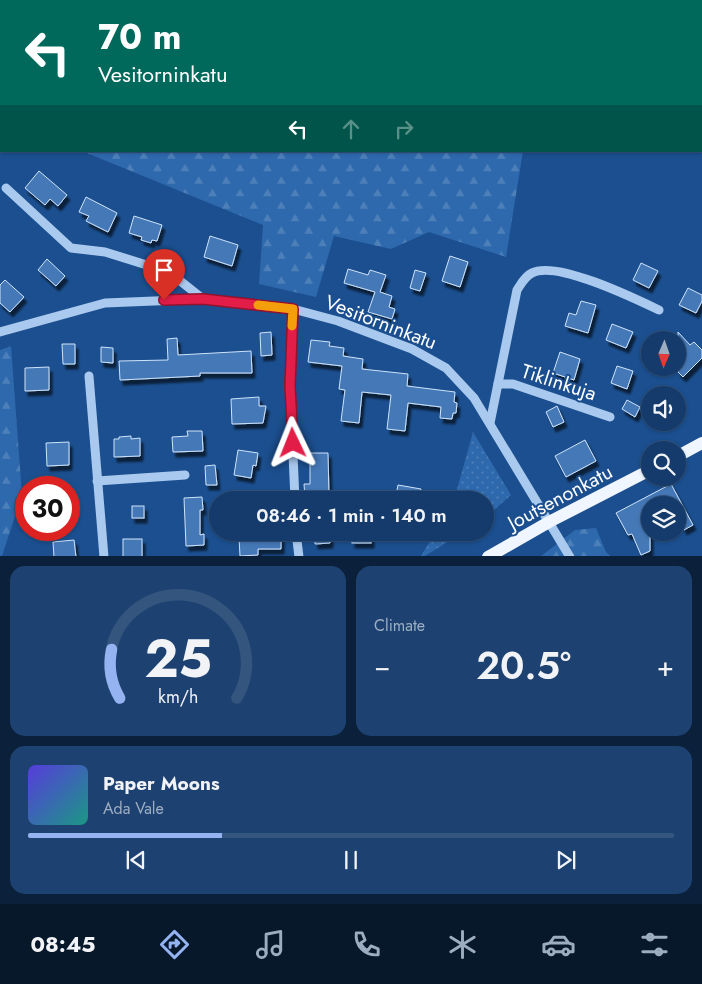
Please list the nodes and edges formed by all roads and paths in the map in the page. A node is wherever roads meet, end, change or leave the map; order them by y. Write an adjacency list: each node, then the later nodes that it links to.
1 (6, 188): 2 (street)
2 (203, 299): 3 (street, Vesitorninkatu); 5 (street, Vesitorninkatu)
3 (293, 309): 9 (street, Vesitorninkatu); 15 (street)
4 (659, 310): 7 (street)
5 (0, 332)
6 (89, 376): 14 (street)
7 (498, 384): 8 (street, Tiklinkuja); 9 (street)
8 (610, 417)
9 (490, 423): 16 (street, Vesitorninkatu)
10 (702, 442): 11 (main road)
11 (686, 451)
12 (185, 475): 14 (street)
13 (641, 475): 16 (main road, Joutsenonkatu)
14 (97, 481): 18 (street)
15 (295, 491)
16 (549, 522): 20 (main road, Joutsenonkatu); 21 (street, Vesitorninkatu)
17 (297, 541): 19 (street)
18 (104, 556)
19 (299, 556)
20 (488, 556)
21 (570, 556)

